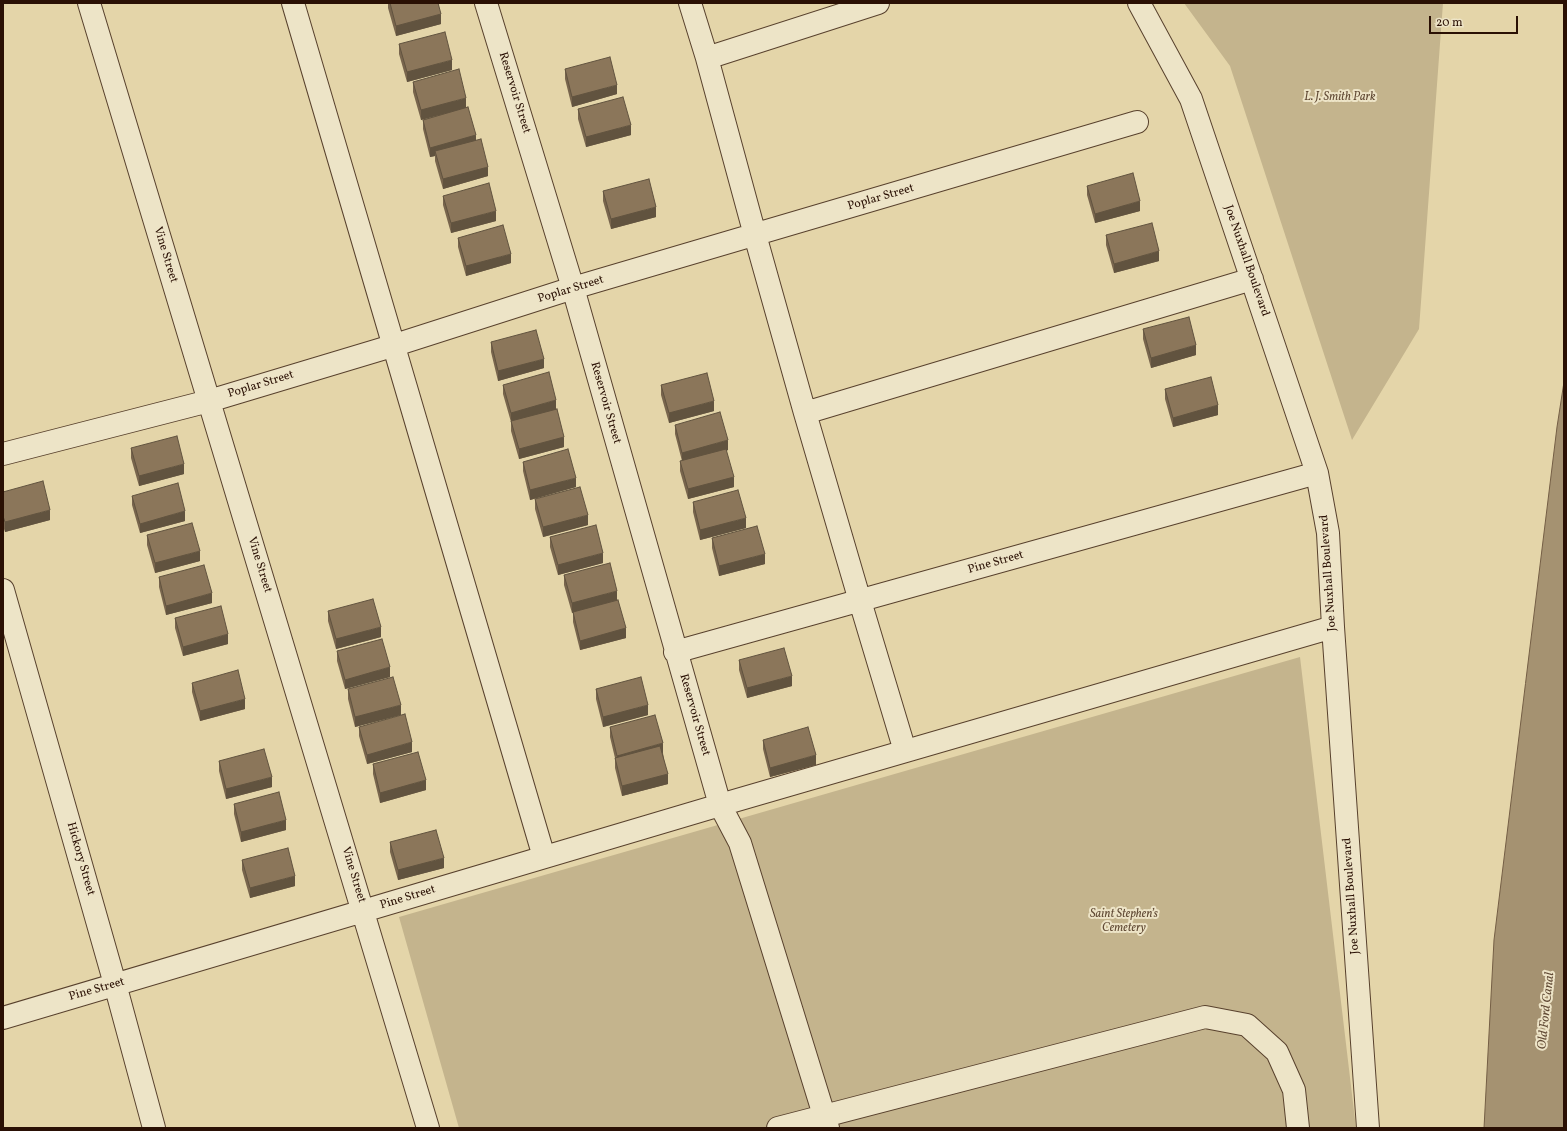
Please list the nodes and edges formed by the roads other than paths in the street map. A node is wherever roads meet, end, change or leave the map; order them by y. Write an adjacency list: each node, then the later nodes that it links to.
1 (89, 3): 13 (street, Vine Street)
2 (293, 3): 12 (street)
3 (486, 3): 11 (street, Reservoir Street)
4 (690, 3): 7 (street)
5 (878, 3): 7 (street)
6 (1139, 3): 10 (street, Joe Nuxhall Boulevard)
7 (707, 58): 9 (street)
8 (1137, 122): 9 (street, Poplar Street)
9 (755, 235): 11 (street, Poplar Street); 14 (street)
10 (1252, 280): 14 (street); 16 (street, Joe Nuxhall Boulevard)
11 (573, 288): 12 (street, Poplar Street); 20 (street, Reservoir Street)
12 (392, 346): 13 (street, Poplar Street); 23 (street)
13 (208, 401): 15 (street, Poplar Street); 24 (street, Vine Street)
14 (806, 413): 18 (street)
15 (3, 454)
16 (1317, 473): 18 (street, Pine Street); 19 (street, Joe Nuxhall Boulevard)
17 (3, 590): 25 (street, Hickory Street)
18 (860, 601): 20 (street, Pine Street); 21 (street)
19 (1333, 627): 21 (street, Pine Street); 32 (street, Joe Nuxhall Boulevard)
20 (676, 652): 22 (street, Reservoir Street)
21 (905, 751): 22 (street, Pine Street)
22 (720, 805): 23 (street, Pine Street); 27 (street, Reservoir Street)
23 (544, 857): 24 (street, Pine Street)
24 (364, 911): 25 (street, Pine Street); 29 (street, Vine Street)
25 (116, 984): 26 (street, Pine Street); 28 (street, Hickory Street)
26 (3, 1018)
27 (826, 1122): 30 (street); 31 (street)
28 (154, 1128)
29 (428, 1128)
30 (778, 1128)
31 (1298, 1128)
32 (1368, 1128)

